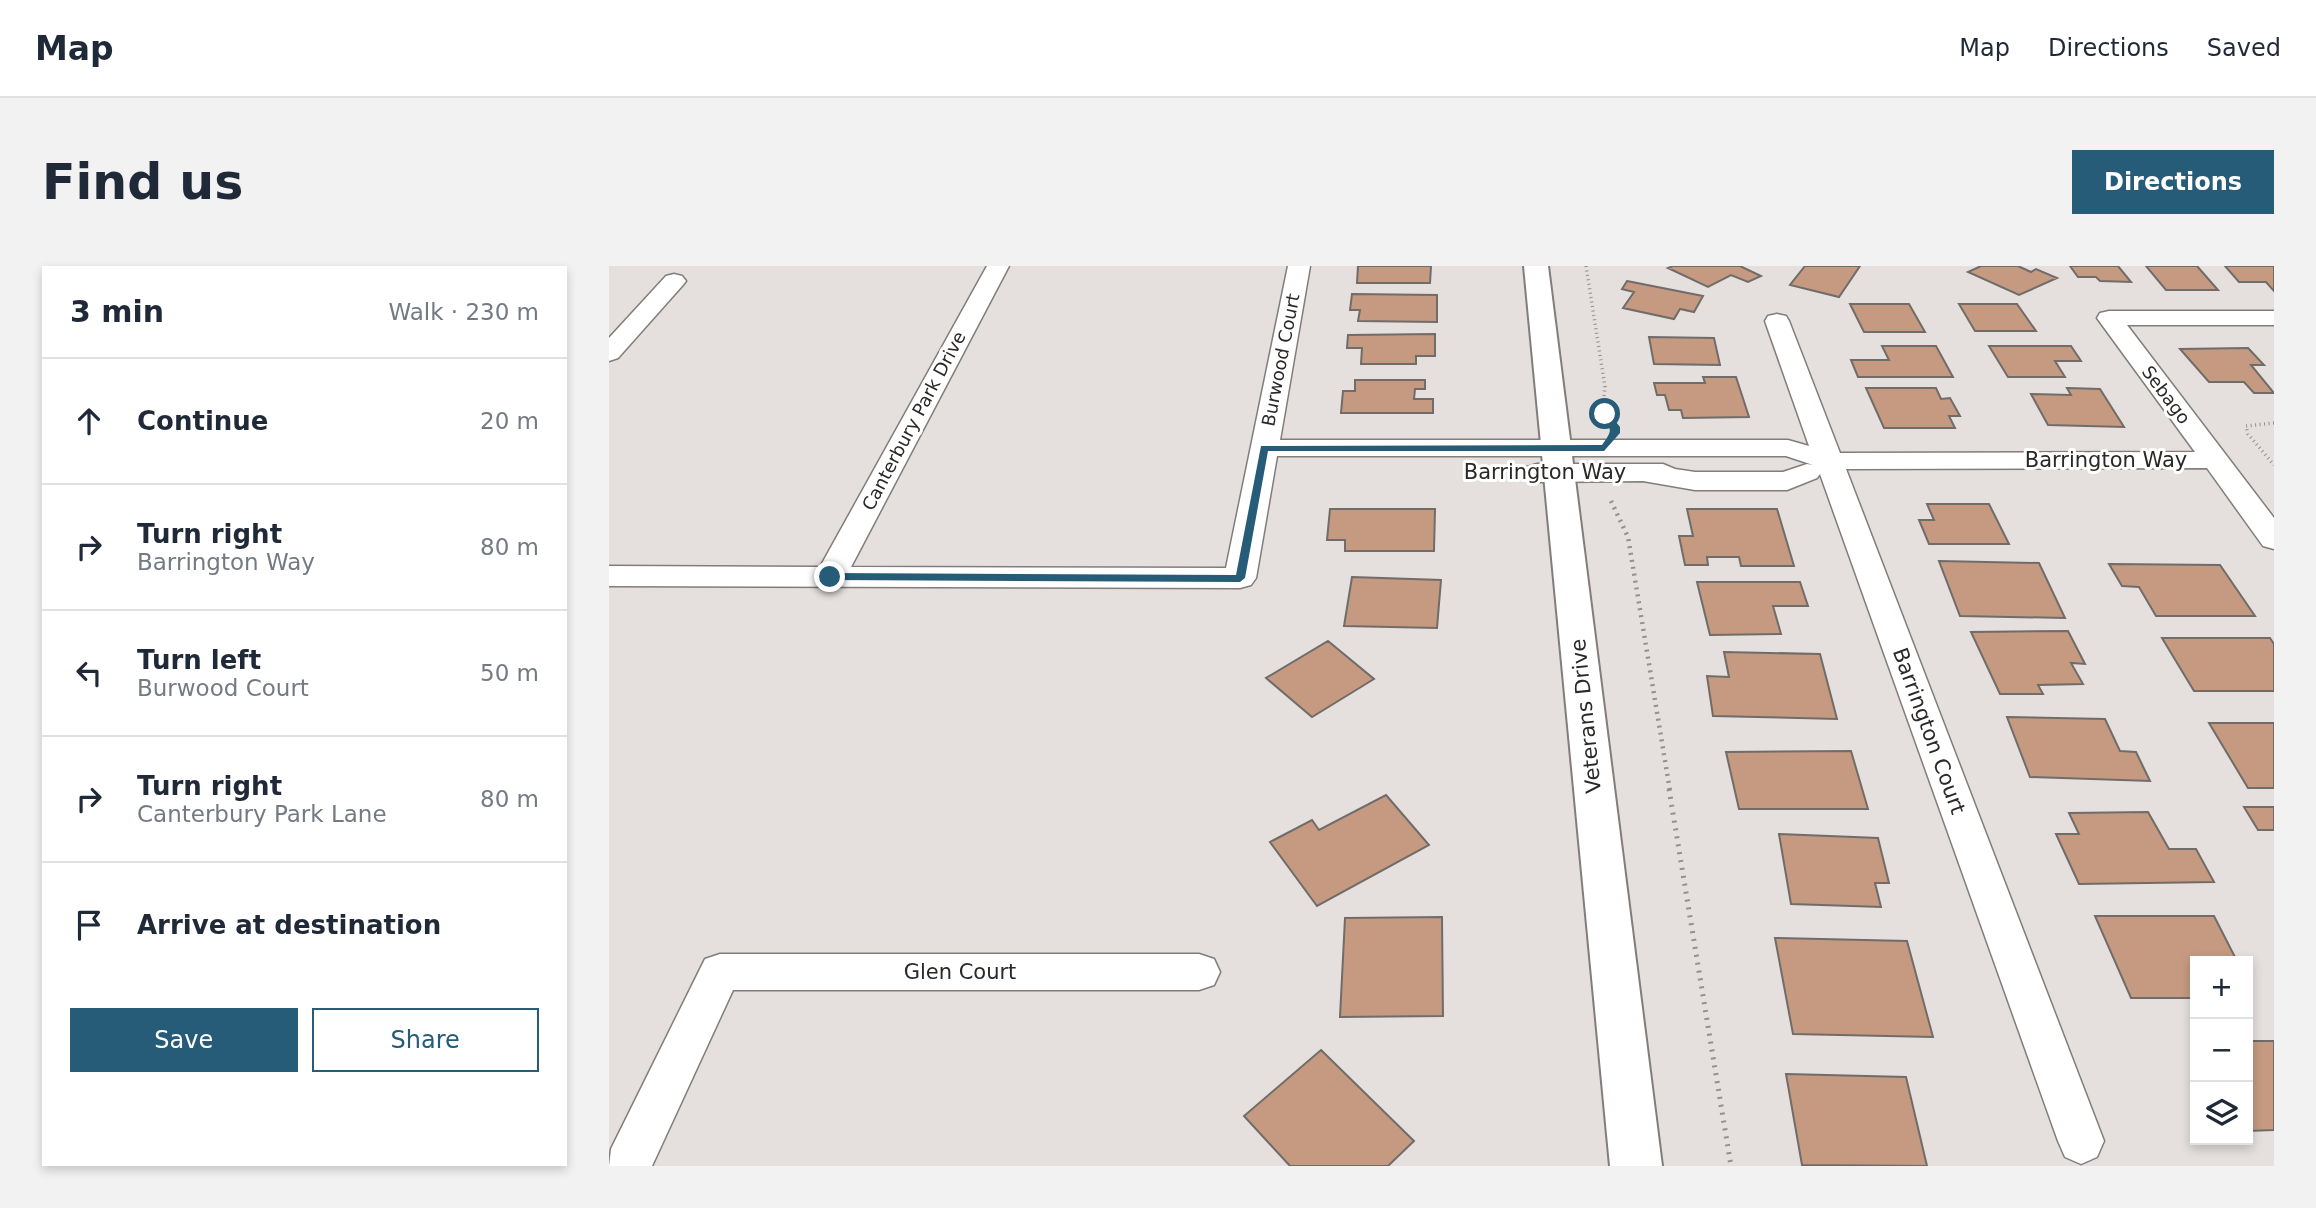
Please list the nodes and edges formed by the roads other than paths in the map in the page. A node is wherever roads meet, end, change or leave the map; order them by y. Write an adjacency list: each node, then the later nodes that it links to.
1 (998, 266): 17 (street, Canterbury Park Drive)
2 (1299, 266): 8 (street, Burwood Court)
3 (1536, 266): 11 (street, Veterans Drive)
4 (674, 281): 7 (street)
5 (2274, 318): 10 (street, Sebago)
6 (1777, 321): 13 (street, Barrington Court)
7 (609, 353)
8 (1262, 460): 11 (street, Barrington Way); 17 (street, Burwood Court)
9 (1724, 460): 12 (street, Barrington Way); 13 (street, Barrington Way); 14 (street, Barrington Way)
10 (2215, 460): 13 (street, Barrington Way); 15 (street, Sebago)
11 (1558, 461): 12 (street, Barrington Way); 21 (street, Veterans Drive)
12 (1605, 461): 14 (street, Barrington Way)
13 (1818, 466): 14 (street); 19 (street, Barrington Court)
14 (1642, 472)
15 (2274, 539)
16 (609, 576): 17 (street)
17 (830, 577)
18 (1199, 972): 20 (street, Glen Court)
19 (2081, 1140)
20 (628, 1166)
21 (1636, 1166)

